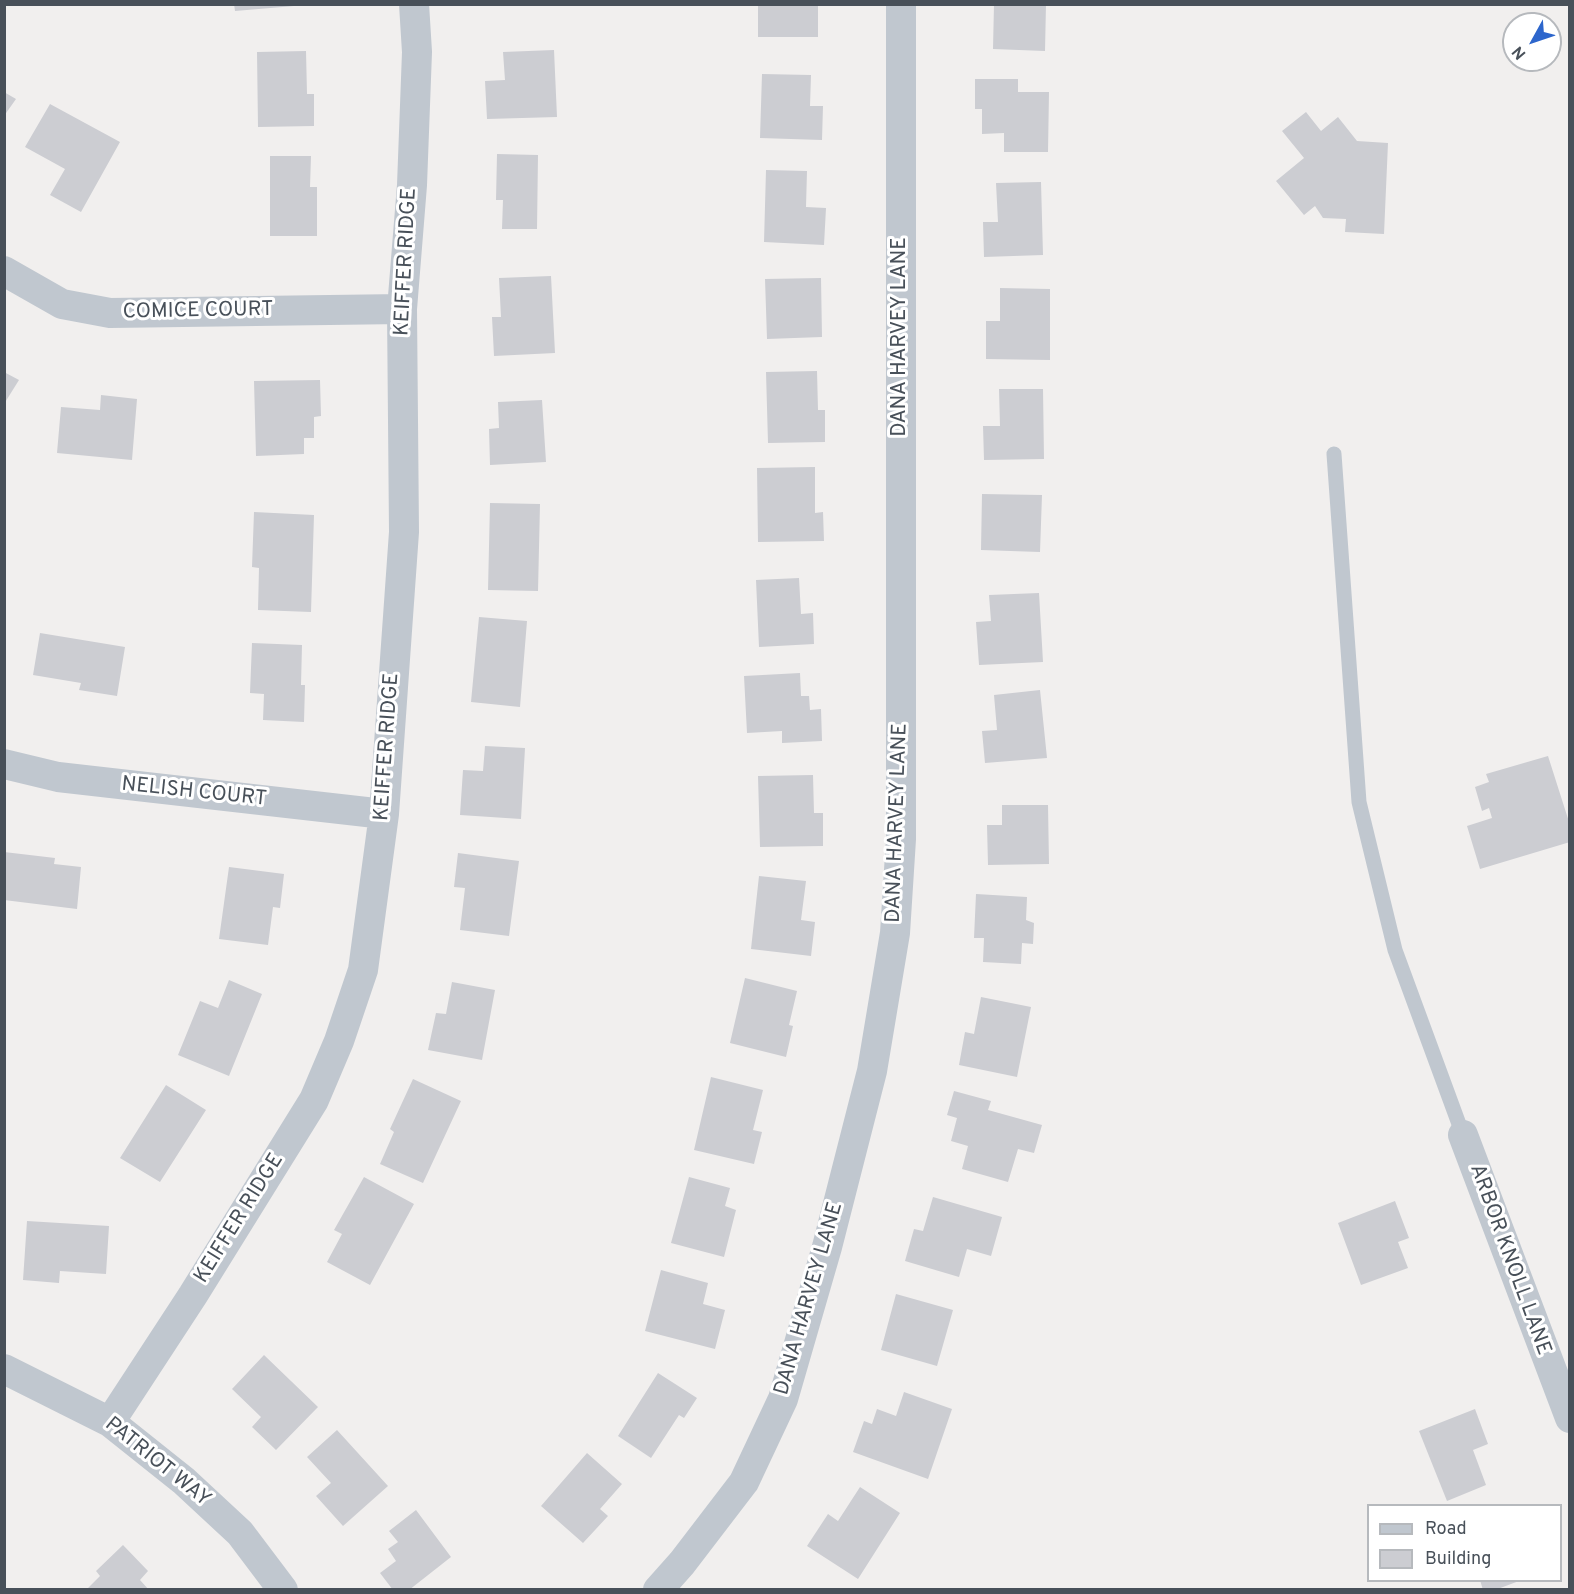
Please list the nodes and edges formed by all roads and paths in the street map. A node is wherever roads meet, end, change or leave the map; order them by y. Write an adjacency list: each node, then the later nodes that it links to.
1 (414, 4): 4 (street, KEIFFER RIDGE)
2 (901, 4): 13 (street, DANA HARVEY LANE)
3 (4, 271): 4 (street, COMICE COURT)
4 (402, 309): 7 (street, KEIFFER RIDGE)
5 (1334, 454): 8 (lane)
6 (4, 764): 7 (street, NELISH COURT)
7 (384, 814): 11 (street, KEIFFER RIDGE)
8 (1463, 1135): 10 (street, ARBOR KNOLL LANE)
9 (4, 1369): 11 (street, PATRIOT WAY)
10 (1569, 1418)
11 (110, 1422): 12 (street, PATRIOT WAY)
12 (283, 1590)
13 (658, 1590)

